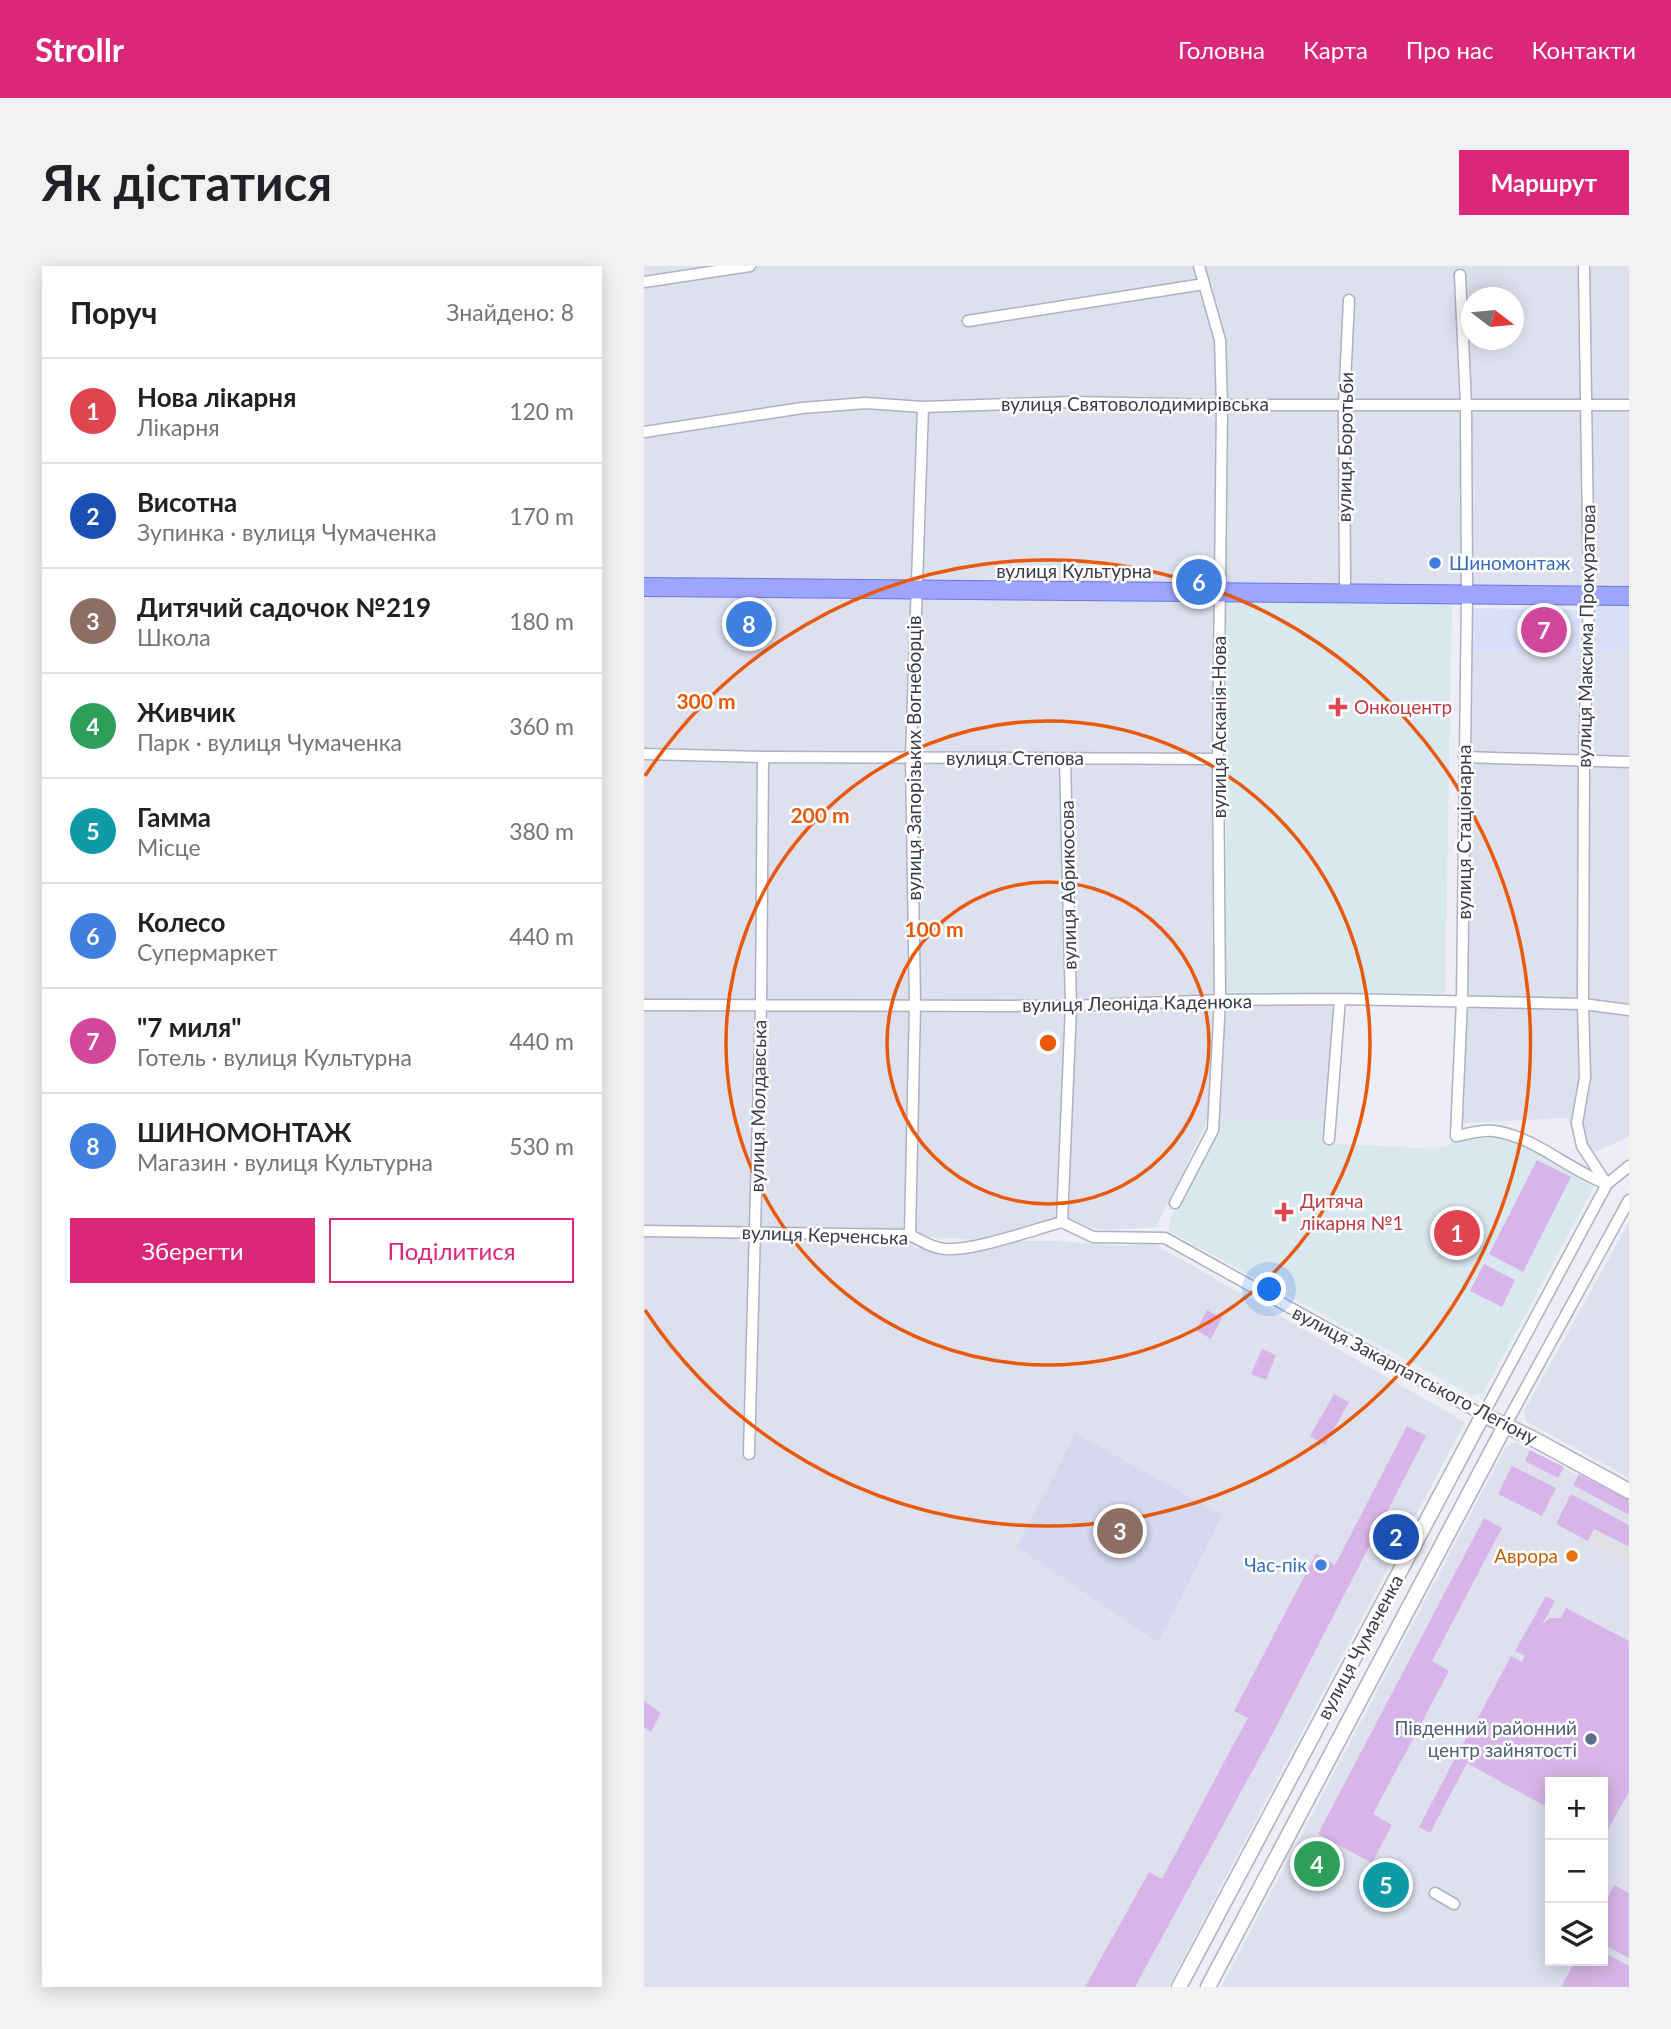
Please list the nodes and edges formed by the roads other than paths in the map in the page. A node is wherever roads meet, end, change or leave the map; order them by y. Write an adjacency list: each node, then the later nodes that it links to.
1 (750, 266): 5 (street)
2 (1199, 266): 6 (street, вулиця Асканія-Нова)
3 (1584, 267): 9 (street, вулиця Максима Прокуратова)
4 (1460, 275): 12 (street, вулиця Стаціонарна)
5 (644, 282)
6 (1203, 284): 8 (street); 10 (street, вулиця Асканія-Нова)
7 (1349, 299): 11 (street, вулиця Боротьби)
8 (968, 321)
9 (1587, 404): 12 (street, вулиця Святоволодимирівська); 13 (street, вулиця Святоволодимирівська); 21 (street, вулиця Максима Прокуратова)
10 (1222, 405): 11 (street, вулиця Святоволодимирівська); 14 (street, вулиця Святоволодимирівська); 18 (street, вулиця Асканія-Нова)
11 (1344, 405): 12 (street, вулиця Святоволодимирівська); 20 (street, вулиця Боротьби)
12 (1466, 405): 19 (street, вулиця Стаціонарна)
13 (1629, 405)
14 (923, 407): 15 (street, вулиця Святоволодимирівська); 17 (street, вулиця Запорізьких Вогнеборців)
15 (644, 432)
16 (644, 587): 17 (main road, вулиця Культурна)
17 (916, 590): 18 (main road, вулиця Культурна); 25 (street, вулиця Запорізьких Вогнеборців)
18 (1221, 593): 20 (main road, вулиця Культурна); 28 (street, вулиця Асканія-Нова)
19 (1468, 594): 20 (main road, вулиця Культурна); 21 (main road, вулиця Культурна); 26 (street, вулиця Стаціонарна)
20 (1345, 595)
21 (1589, 596): 22 (main road, вулиця Культурна); 29 (street, вулиця Максима Прокуратова)
22 (1629, 596)
23 (644, 754): 24 (street, вулиця Степова)
24 (763, 757): 25 (street, вулиця Степова); 34 (street, вулиця Молдавська)
25 (911, 757): 27 (street, вулиця Степова); 37 (street, вулиця Запорізьких Вогнеборців)
26 (1464, 757): 29 (street); 33 (street, вулиця Стаціонарна)
27 (1065, 758): 28 (street, вулиця Степова); 38 (street, вулиця Абрикосова)
28 (1218, 759): 32 (street, вулиця Асканія-Нова)
29 (1584, 762): 30 (street); 35 (street, вулиця Максима Прокуратова)
30 (1629, 762)
31 (1340, 999): 32 (street, вулиця Леоніда Каденюка); 33 (street, вулиця Леоніда Каденюка); 40 (street)
32 (1220, 1000): 38 (street, вулиця Леоніда Каденюка); 44 (street, вулиця Асканія-Нова)
33 (1462, 1000): 35 (street, вулиця Леоніда Каденюка); 42 (street, вулиця Стаціонарна)
34 (761, 1004): 36 (street, вулиця Леоніда Каденюка); 37 (street, вулиця Леоніда Каденюка); 47 (street, вулиця Молдавська)
35 (1583, 1004): 39 (street, вулиця Леоніда Каденюка); 42 (street, вулиця Максима Прокуратова)
36 (644, 1005)
37 (915, 1006): 38 (street, вулиця Леоніда Каденюка); 48 (street, вулиця Запорізьких Вогнеборців)
38 (1071, 1006): 45 (street, вулиця Абрикосова)
39 (1629, 1010)
40 (1329, 1139)
41 (1629, 1166): 42 (street, вулиця Чумаченка)
42 (1607, 1184): 49 (street, вулиця Чумаченка)
43 (1629, 1200): 50 (street, вулиця Чумаченка)
44 (1175, 1203)
45 (1062, 1222): 48 (street, вулиця Керченська); 49 (street, вулиця Закарпатського Легіону)
46 (644, 1231): 47 (street, вулиця Керченська)
47 (755, 1233): 48 (street, вулиця Керченська); 51 (street, вулиця Молдавська)
48 (910, 1235)
49 (1483, 1415): 50 (street, вулиця Закарпатського Легіону); 55 (street, вулиця Чумаченка)
50 (1506, 1424): 52 (street, вулиця Закарпатського Легіону); 56 (street, вулиця Чумаченка)
51 (749, 1454)
52 (1629, 1491)
53 (1435, 1893): 54 (street)
54 (1454, 1905)
55 (1180, 1987)
56 (1208, 1987)

